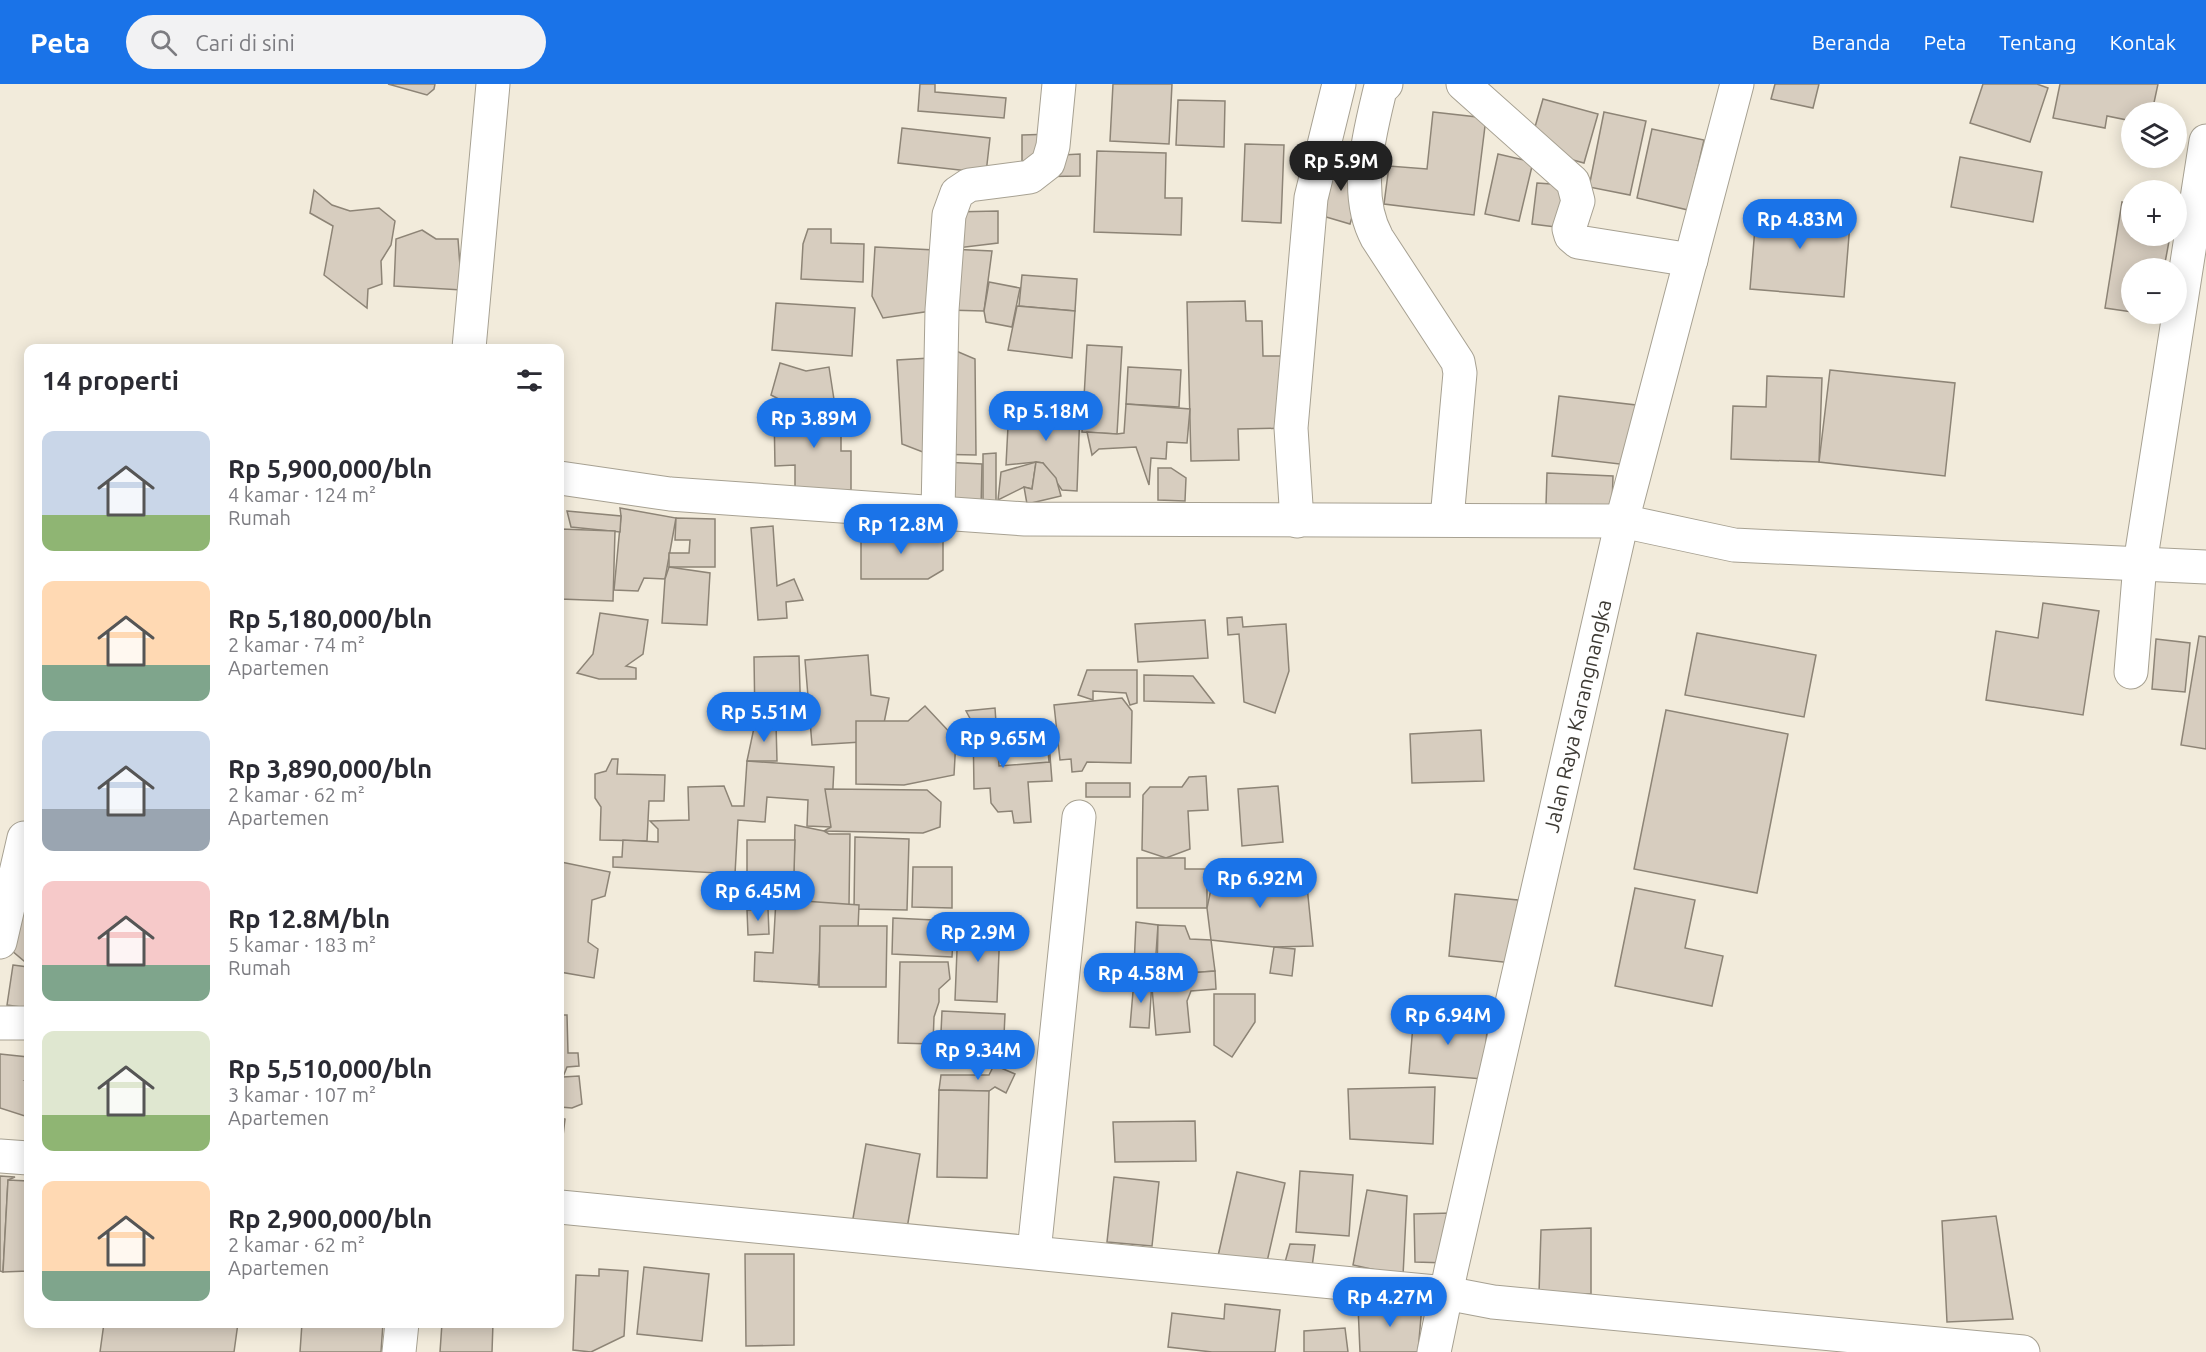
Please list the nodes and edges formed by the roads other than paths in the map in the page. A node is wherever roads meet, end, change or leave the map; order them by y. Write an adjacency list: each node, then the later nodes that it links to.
1 (493, 84): 9 (street)
2 (1059, 84): 11 (street)
3 (1339, 84): 13 (street)
4 (1386, 84): 12 (street)
5 (1463, 84): 8 (street)
6 (1737, 84): 8 (street, Jalan Raya Karangnangka)
7 (2206, 141): 15 (street)
8 (1692, 260): 14 (street, Jalan Raya Karangnangka)
9 (469, 344)
10 (564, 479): 11 (street)
11 (938, 513): 13 (street)
12 (1448, 519): 13 (street); 14 (street)
13 (1297, 521)
14 (1622, 521): 15 (street); 27 (street, Jalan Raya Karangnangka)
15 (2140, 564): 16 (street); 17 (street)
16 (2206, 567)
17 (2130, 672)
18 (1079, 817): 26 (street)
19 (24, 838): 20 (street)
20 (0, 942)
21 (0, 1023): 22 (street)
22 (24, 1023)
23 (0, 1156): 24 (street)
24 (24, 1158)
25 (564, 1207): 26 (street)
26 (1034, 1252): 27 (street)
27 (1446, 1293): 30 (street, Jalan Raya Karangnangka); 31 (street)
28 (401, 1328): 29 (street)
29 (399, 1352)
30 (1434, 1352)
31 (2023, 1352)

